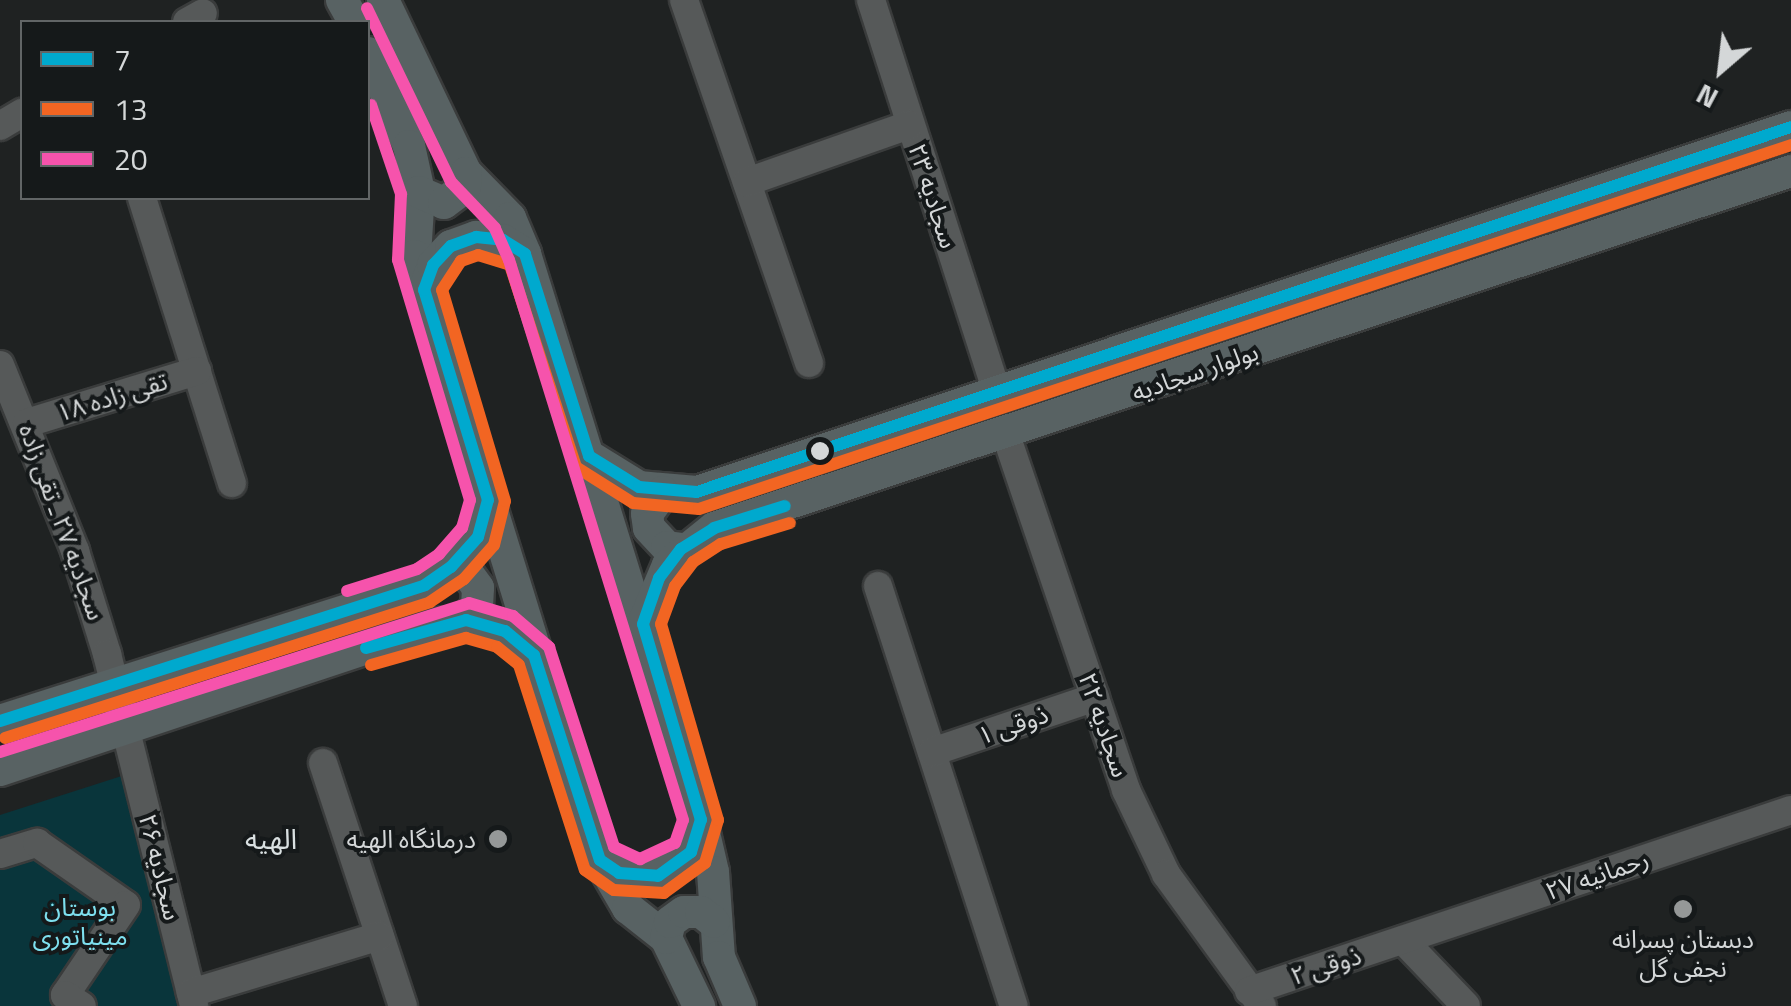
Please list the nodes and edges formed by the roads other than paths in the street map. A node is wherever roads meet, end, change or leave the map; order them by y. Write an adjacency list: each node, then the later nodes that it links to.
1 (383, 0): 8 (main road)
2 (684, 0): 9 (street)
3 (871, 0): 5 (street, سجادیه ۲۳)
4 (370, 58): 10 (main road)
5 (909, 125): 9 (street); 17 (street, سجادیه ۲۳)
6 (1791, 128): 17 (main road, بولوار سجادیه)
7 (1791, 171): 19 (main road, بولوار سجادیه)
8 (466, 173): 10 (main road); 12 (main road)
9 (747, 182): 14 (street)
10 (420, 192): 13 (main road)
11 (143, 200): 16 (street)
12 (525, 254): 13 (main road); 20 (main road)
13 (424, 290): 23 (main road)
14 (809, 363)
15 (0, 365): 18 (street, سجادیه ۲۷ ـ تقی زاده)
16 (197, 371): 18 (street, تقی زاده ۱۸); 21 (street)
17 (996, 392): 22 (main road, بولوار سجادیه)
18 (27, 423): 30 (street, سجادیه ۲۷ ـ تقی زاده)
19 (1006, 435): 24 (main road, بولوار سجادیه); 31 (street, سجادیه ۲۲)
20 (589, 456): 22 (main road, بولوار سجادیه); 28 (main road)
21 (232, 483)
22 (663, 492): 24 (main road)
23 (488, 500): 25 (main road); 29 (main road)
24 (681, 549): 28 (main road, بولوار سجادیه)
25 (451, 568): 27 (main road); 30 (main road)
26 (878, 586): 34 (street)
27 (466, 620): 29 (main road); 33 (main road)
28 (643, 624): 38 (main road)
29 (534, 655): 40 (main road)
30 (114, 684): 32 (main road); 33 (street, سجادیه ۲۷ ـ تقی زاده)
31 (1095, 697): 34 (street, ذوقی ۱); 46 (street, سجادیه ۲۲)
32 (0, 722)
33 (127, 728): 36 (main road); 45 (street, سجادیه ۲۶)
34 (932, 752): 51 (street)
35 (323, 763): 42 (street)
36 (0, 770)
37 (1791, 810): 44 (street, رحمانیه ۲۷)
38 (701, 820): 40 (main road); 41 (main road)
39 (0, 854): 47 (street)
40 (600, 860): 43 (main road)
41 (714, 922): 43 (main road); 50 (main road)
42 (380, 936): 45 (street); 48 (street)
43 (666, 938): 49 (main road)
44 (1404, 940): 46 (street, ذوقی ۲); 52 (street)
45 (192, 999)
46 (1255, 999)
47 (82, 1006)
48 (403, 1006)
49 (699, 1006)
50 (740, 1006)
51 (1014, 1006)
52 (1466, 1006)

